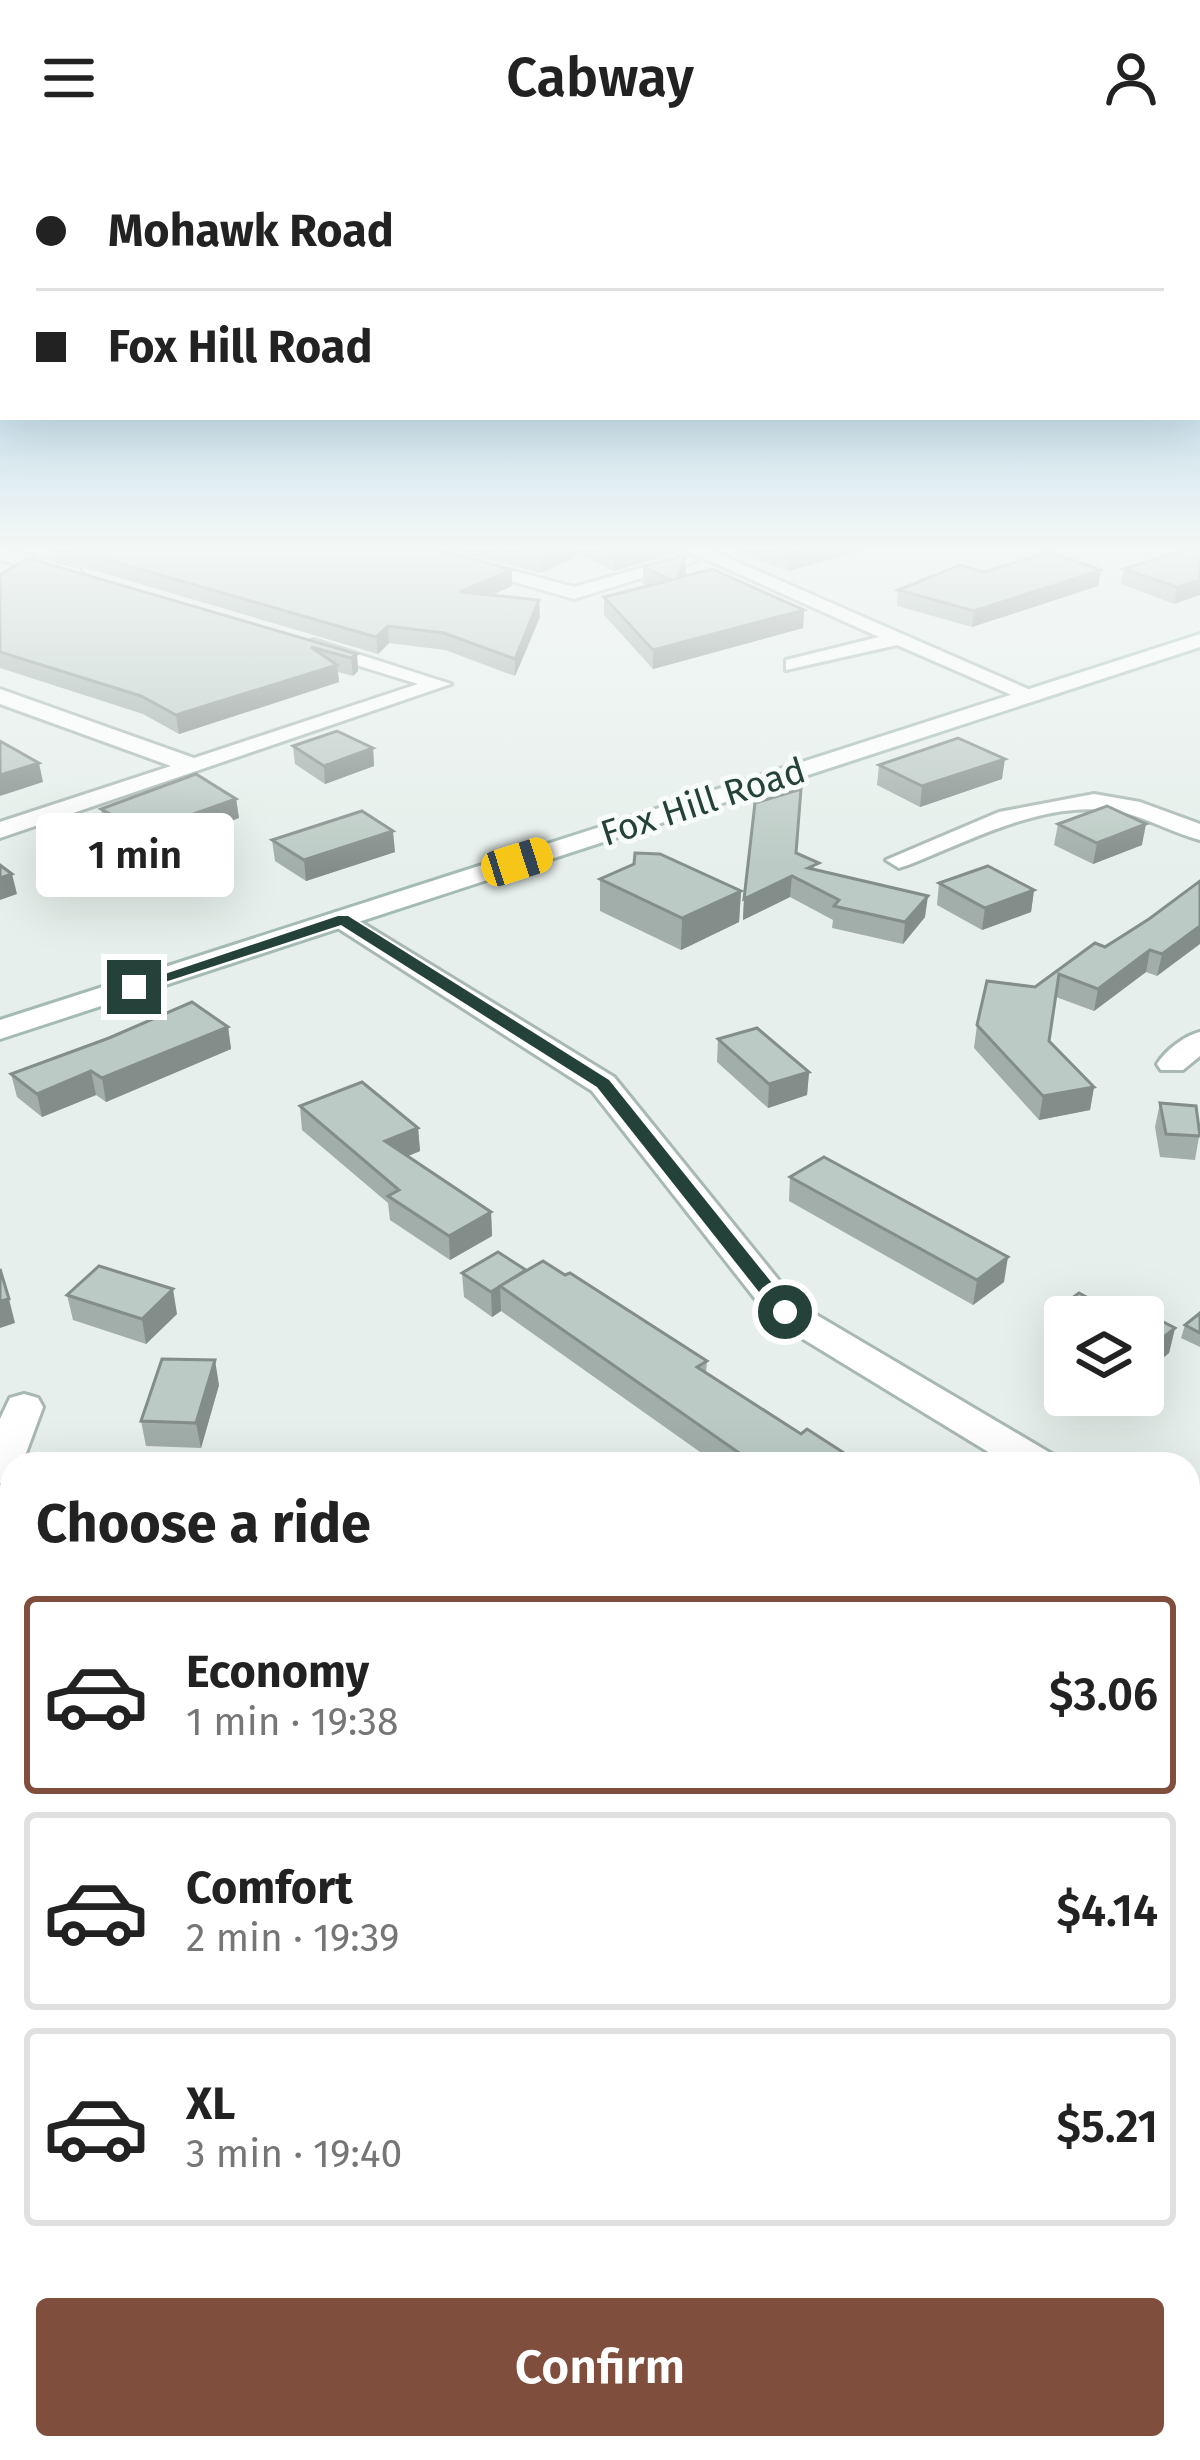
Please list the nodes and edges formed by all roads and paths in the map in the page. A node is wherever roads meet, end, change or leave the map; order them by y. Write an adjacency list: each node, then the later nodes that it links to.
1 (347, 656): 8 (street)
2 (831, 656): 5 (street)
3 (940, 656): 6 (street)
4 (1152, 656): 6 (street, Fox Hill Road)
5 (794, 665)
6 (1031, 695): 12 (street, Fox Hill Road)
7 (0, 696): 8 (street)
8 (191, 765): 9 (street)
9 (0, 830)
10 (1200, 832): 11 (street)
11 (899, 860)
12 (343, 920): 13 (street, Fox Hill Road); 18 (street)
13 (3, 1026)
14 (1200, 1041): 15 (street)
15 (1172, 1064)
16 (24, 1407): 17 (street)
17 (7, 1452)
18 (1018, 1452)

